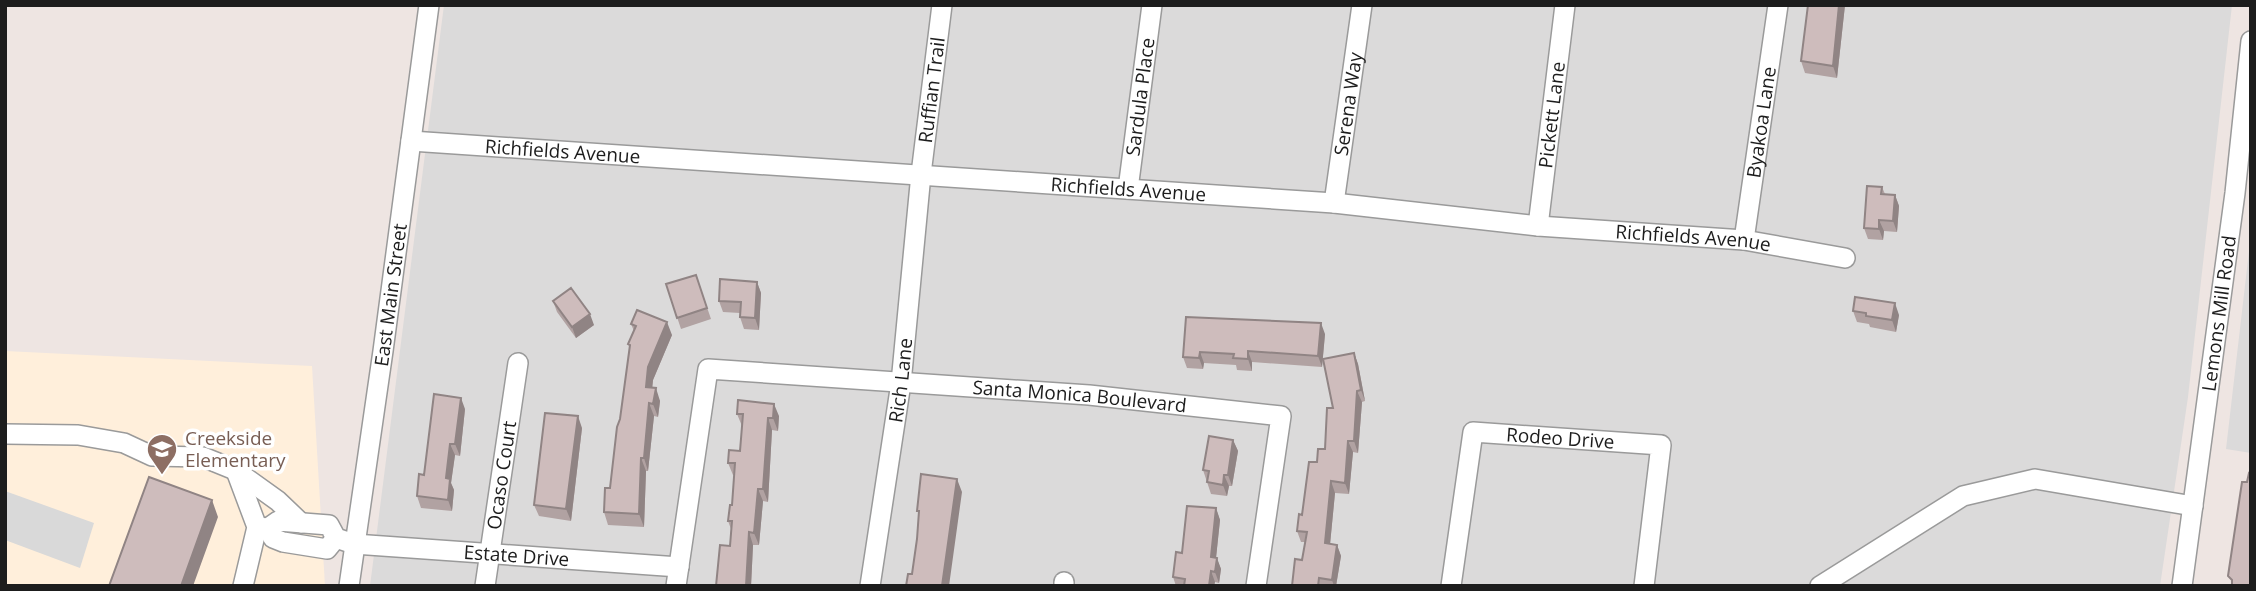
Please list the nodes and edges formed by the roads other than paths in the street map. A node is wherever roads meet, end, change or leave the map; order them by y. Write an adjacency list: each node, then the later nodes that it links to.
1 (429, 5): 8 (street, East Main Street)
2 (942, 5): 9 (street, Ruffian Trail)
3 (1152, 5): 10 (street, Sardula Place)
4 (1362, 5): 12 (street, Serena Way)
5 (1565, 5): 13 (street, Pickett Lane)
6 (1777, 5): 14 (street, Byakoa Lane)
7 (2251, 41): 11 (street, Lemons Mill Road)
8 (411, 141): 9 (street, Richfields Avenue); 23 (street, East Main Street)
9 (921, 174): 10 (street, Richfields Avenue); 17 (street, Rich Lane)
10 (1128, 189): 12 (street, Richfields Avenue)
11 (2243, 193): 20 (street, Lemons Mill Road)
12 (1334, 203): 13 (street, Richfields Avenue)
13 (1538, 226): 14 (street, Richfields Avenue)
14 (1744, 240): 15 (street, Richfields Avenue)
15 (1845, 258)
16 (518, 363): 24 (street, Ocaso Court)
17 (901, 383): 25 (street, Santa Monica Boulevard); 29 (street, Rich Lane); 30 (street, Santa Monica Boulevard)
18 (5, 434): 19 (street)
19 (235, 470): 21 (street); 22 (street)
20 (2193, 506): 33 (street); 34 (street, Lemons Mill Road)
21 (301, 523): 22 (street); 23 (street)
22 (263, 528): 23 (street); 26 (street)
23 (345, 541): 24 (street, Estate Drive); 27 (street, East Main Street)
24 (489, 554): 25 (street, Estate Drive); 28 (street, Ocaso Court)
25 (677, 576)
26 (243, 586)
27 (349, 586)
28 (485, 586)
29 (870, 586)
30 (1256, 586)
31 (1451, 586): 32 (street, Rodeo Drive)
32 (1644, 586)
33 (1820, 586)
34 (2182, 586)

